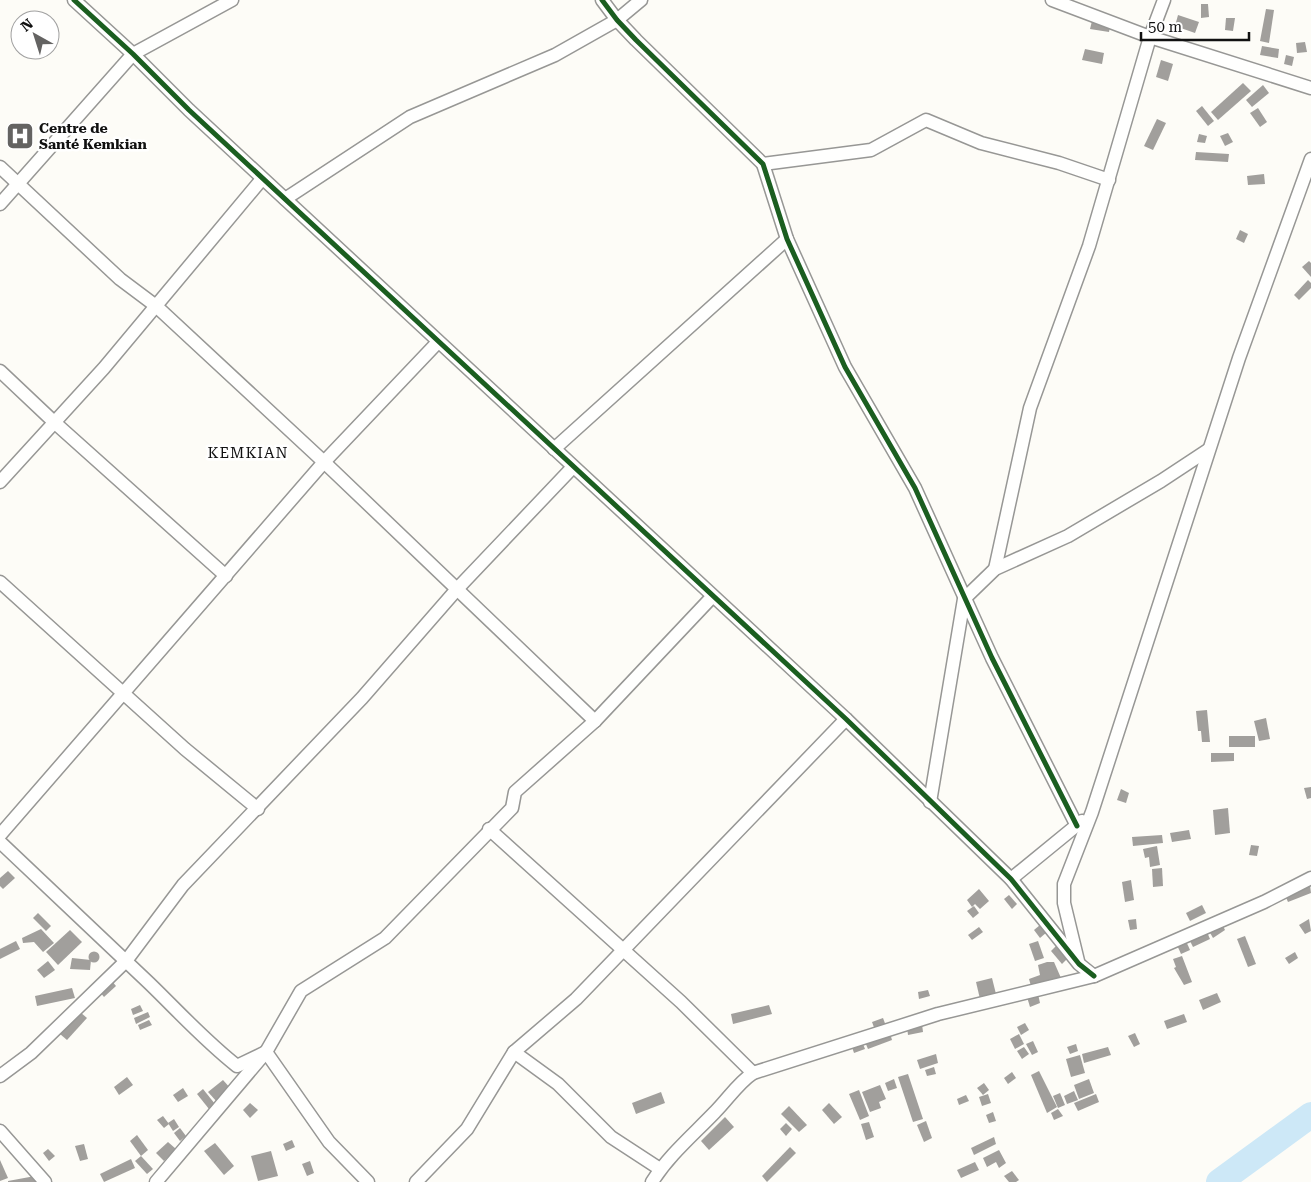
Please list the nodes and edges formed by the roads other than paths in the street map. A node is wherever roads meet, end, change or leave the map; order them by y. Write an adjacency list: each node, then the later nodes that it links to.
1 (74, 0): 9 (street)
2 (602, 0): 7 (street)
3 (641, 0): 7 (street)
4 (1052, 0): 8 (street)
5 (1164, 0): 8 (street)
6 (228, 1): 9 (street)
7 (617, 20): 12 (street); 17 (street)
8 (1150, 37): 10 (street); 15 (street)
9 (133, 54): 14 (street); 16 (street)
10 (1311, 88)
11 (1311, 159): 25 (street)
12 (763, 164): 15 (street); 19 (street)
13 (0, 167): 16 (street)
14 (262, 178): 17 (street); 20 (street)
15 (1109, 180): 29 (street)
16 (18, 183): 18 (street); 20 (street)
17 (285, 199): 21 (street)
18 (0, 204)
19 (787, 239): 24 (street); 34 (street)
20 (156, 306): 23 (street); 26 (street)
21 (438, 342): 24 (street); 26 (street)
22 (0, 371): 23 (street)
23 (54, 422): 28 (street); 30 (street)
24 (554, 449): 27 (street)
25 (1208, 450): 29 (street); 40 (street)
26 (324, 462): 30 (street); 32 (street)
27 (574, 467): 32 (street); 33 (street)
28 (0, 482)
29 (996, 569): 34 (street)
30 (226, 576): 35 (street)
31 (0, 582): 35 (street)
32 (458, 588): 37 (street); 39 (street)
33 (712, 597): 36 (street); 37 (street)
34 (964, 599): 38 (street); 41 (street)
35 (124, 691): 39 (street); 43 (street)
36 (846, 720): 38 (street); 47 (street)
37 (595, 721): 42 (street)
38 (930, 802): 46 (street)
39 (258, 809): 48 (street)
40 (1092, 812): 41 (street); 49 (street)
41 (1077, 826): 46 (street)
42 (490, 829): 47 (street); 51 (street)
43 (0, 835)
44 (0, 842): 48 (street)
45 (1311, 878): 50 (street)
46 (1011, 879): 49 (street)
47 (623, 949): 52 (street); 53 (street)
48 (126, 961): 51 (street); 54 (street)
49 (1079, 964): 50 (street)
50 (1094, 976): 53 (street)
51 (266, 1052): 58 (street); 59 (street)
52 (514, 1052): 56 (street); 60 (street)
53 (753, 1073): 56 (street)
54 (0, 1076)
55 (0, 1131): 57 (street)
56 (660, 1169): 61 (street)
57 (45, 1182)
58 (156, 1182)
59 (368, 1182)
60 (416, 1182)
61 (652, 1182)

